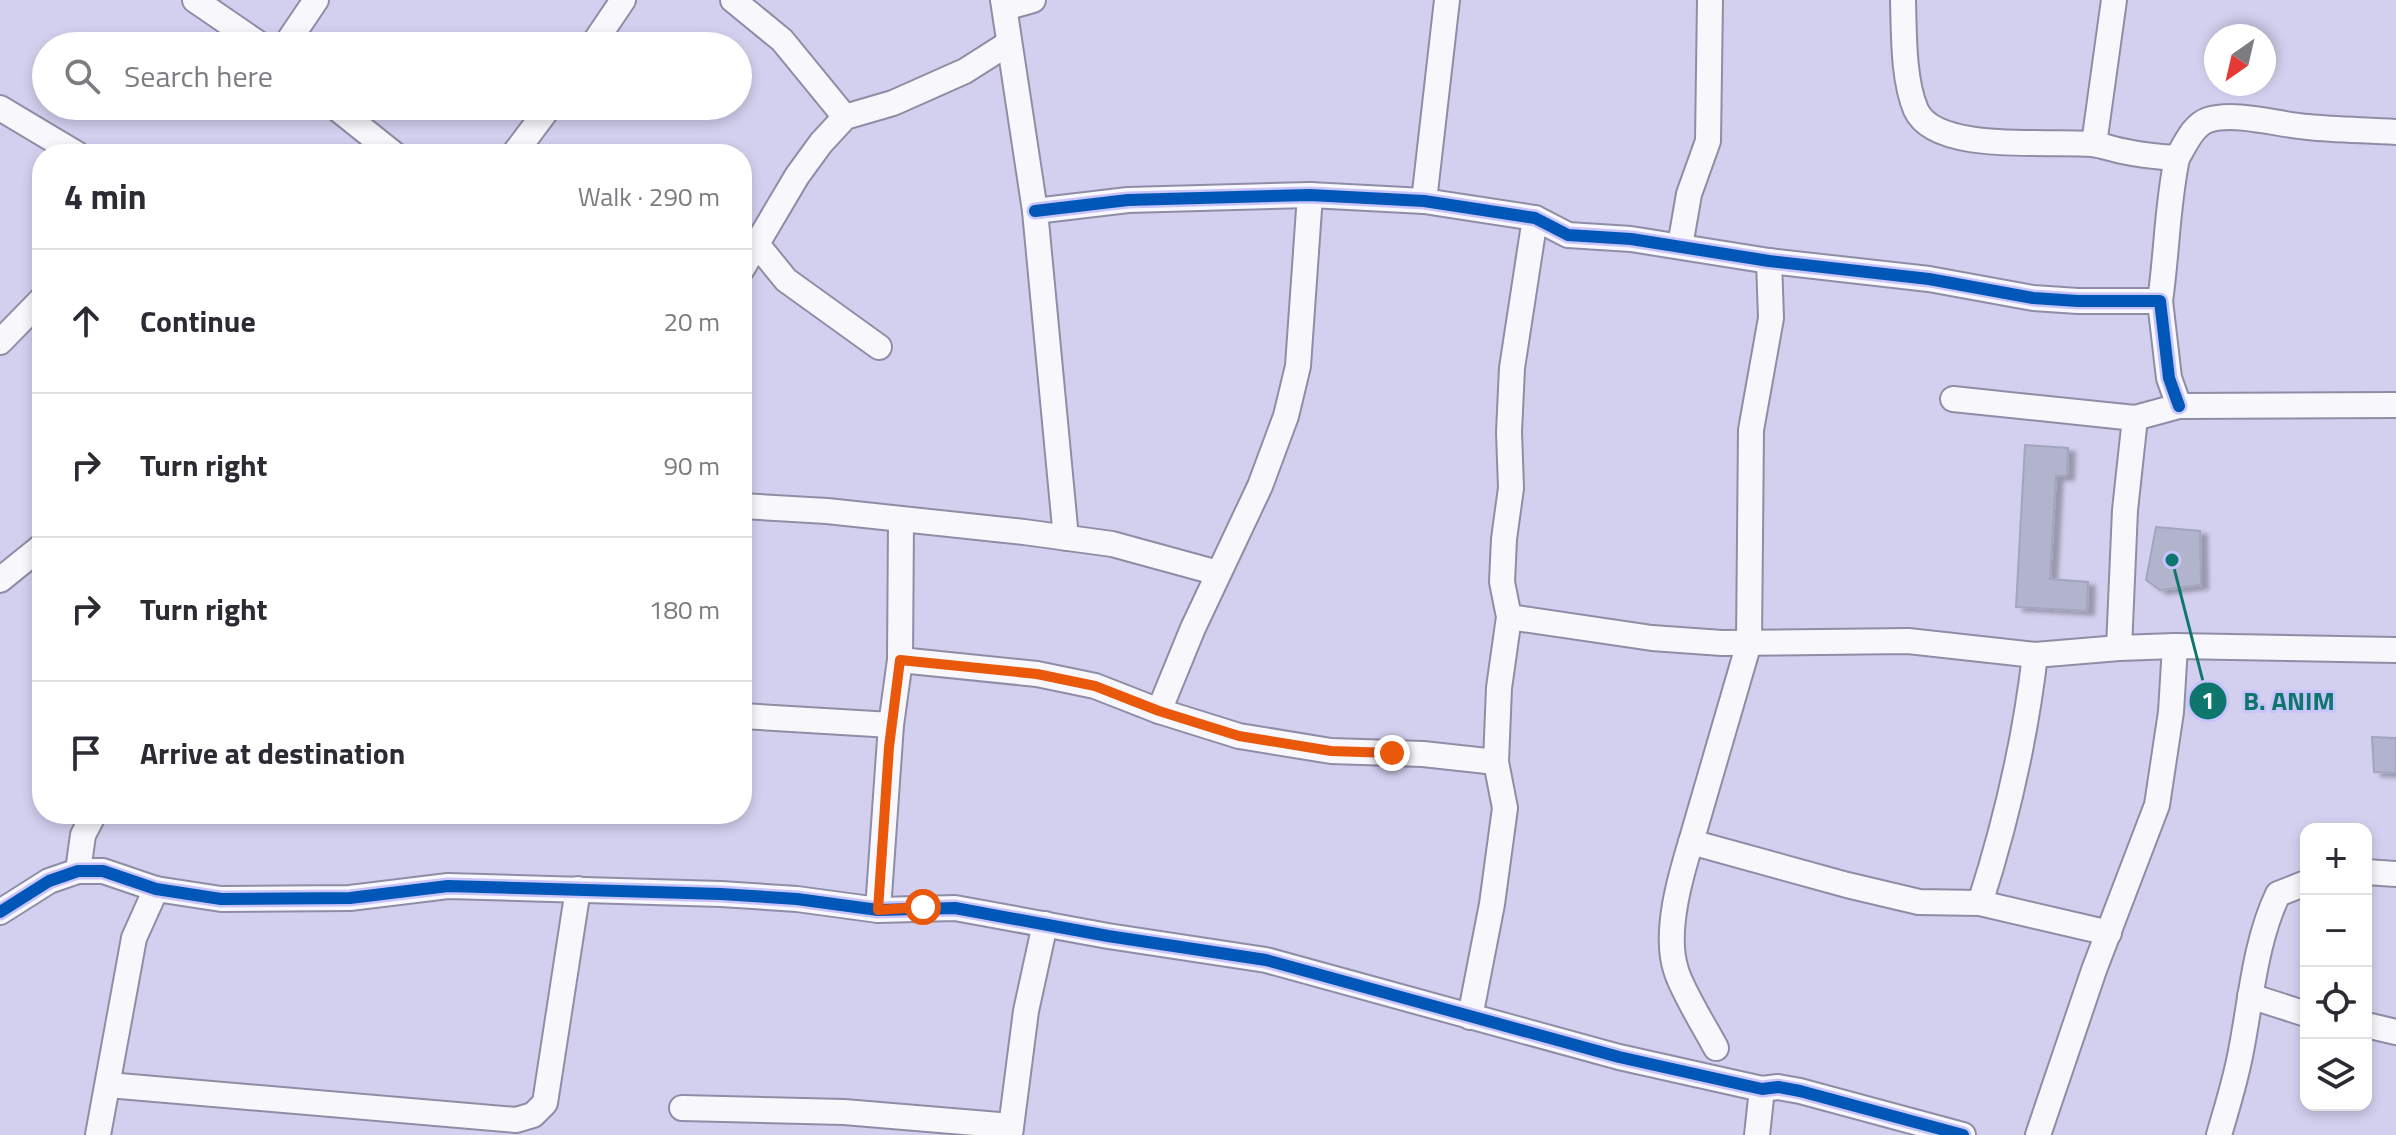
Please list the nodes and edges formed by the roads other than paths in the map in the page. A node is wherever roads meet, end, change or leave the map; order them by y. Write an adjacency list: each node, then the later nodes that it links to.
1 (195, 0): 11 (street)
2 (316, 0): 12 (street)
3 (623, 0): 13 (street)
4 (733, 0): 16 (street)
5 (1033, 0): 10 (street)
6 (1447, 0): 26 (street)
7 (1710, 0): 30 (street)
8 (1903, 0): 23 (street)
9 (2114, 0): 23 (street)
10 (1004, 4): 14 (street)
11 (242, 32)
12 (294, 32)
13 (601, 32)
14 (1009, 43): 16 (street); 27 (street)
15 (0, 108): 20 (street)
16 (845, 117): 29 (street)
17 (352, 120): 21 (street)
18 (540, 120): 22 (street)
19 (2396, 132): 24 (street)
20 (60, 144)
21 (382, 144)
22 (522, 144)
23 (2094, 144): 24 (street)
24 (2177, 158): 33 (street)
25 (1310, 195): 26 (street); 27 (street); 45 (street)
26 (1424, 201): 28 (street)
27 (1035, 211): 43 (street)
28 (1535, 218): 30 (street); 47 (street)
29 (756, 243): 31 (street); 36 (street)
30 (1680, 246): 32 (street)
31 (752, 250)
32 (1769, 261): 33 (street); 48 (street)
33 (2160, 301): 39 (street)
34 (32, 309): 35 (street)
35 (0, 342)
36 (879, 347)
37 (1953, 399): 40 (street)
38 (2396, 405): 39 (street)
39 (2179, 406): 40 (street)
40 (2135, 418): 50 (street)
41 (752, 507): 42 (street)
42 (901, 521): 43 (street); 53 (street)
43 (1066, 538): 45 (street)
44 (32, 554): 46 (street)
45 (1218, 573): 54 (street)
46 (0, 580)
47 (1509, 617): 48 (street); 57 (street)
48 (1749, 643): 52 (street); 59 (street)
49 (2175, 646): 50 (street); 51 (street); 70 (street)
50 (2119, 648): 52 (street)
51 (2396, 650)
52 (2035, 655): 66 (street)
53 (900, 660): 54 (street); 56 (street)
54 (1159, 711): 57 (street)
55 (752, 717): 56 (street)
56 (891, 725): 67 (street)
57 (1496, 762): 73 (street)
58 (89, 824): 60 (street)
59 (1691, 842): 66 (street); 76 (street)
60 (78, 871): 64 (street); 68 (street)
61 (2372, 872): 62 (street)
62 (2396, 874)
63 (2300, 885): 71 (street)
64 (156, 889): 65 (street); 77 (street)
65 (578, 889): 67 (street); 77 (street)
66 (1980, 903): 70 (street)
67 (878, 910): 69 (street)
68 (0, 912)
69 (1045, 924): 73 (street); 80 (street)
70 (2109, 933): 84 (street)
71 (2250, 996): 72 (street); 85 (street)
72 (2300, 1012)
73 (1470, 1017): 78 (street)
74 (2372, 1026): 75 (street)
75 (2396, 1032)
76 (1716, 1048)
77 (108, 1085): 81 (street)
78 (1762, 1089): 82 (street); 83 (street)
79 (682, 1108): 80 (street)
80 (1011, 1130)
81 (98, 1135)
82 (1757, 1135)
83 (1963, 1135)
84 (2038, 1135)
85 (2219, 1135)

